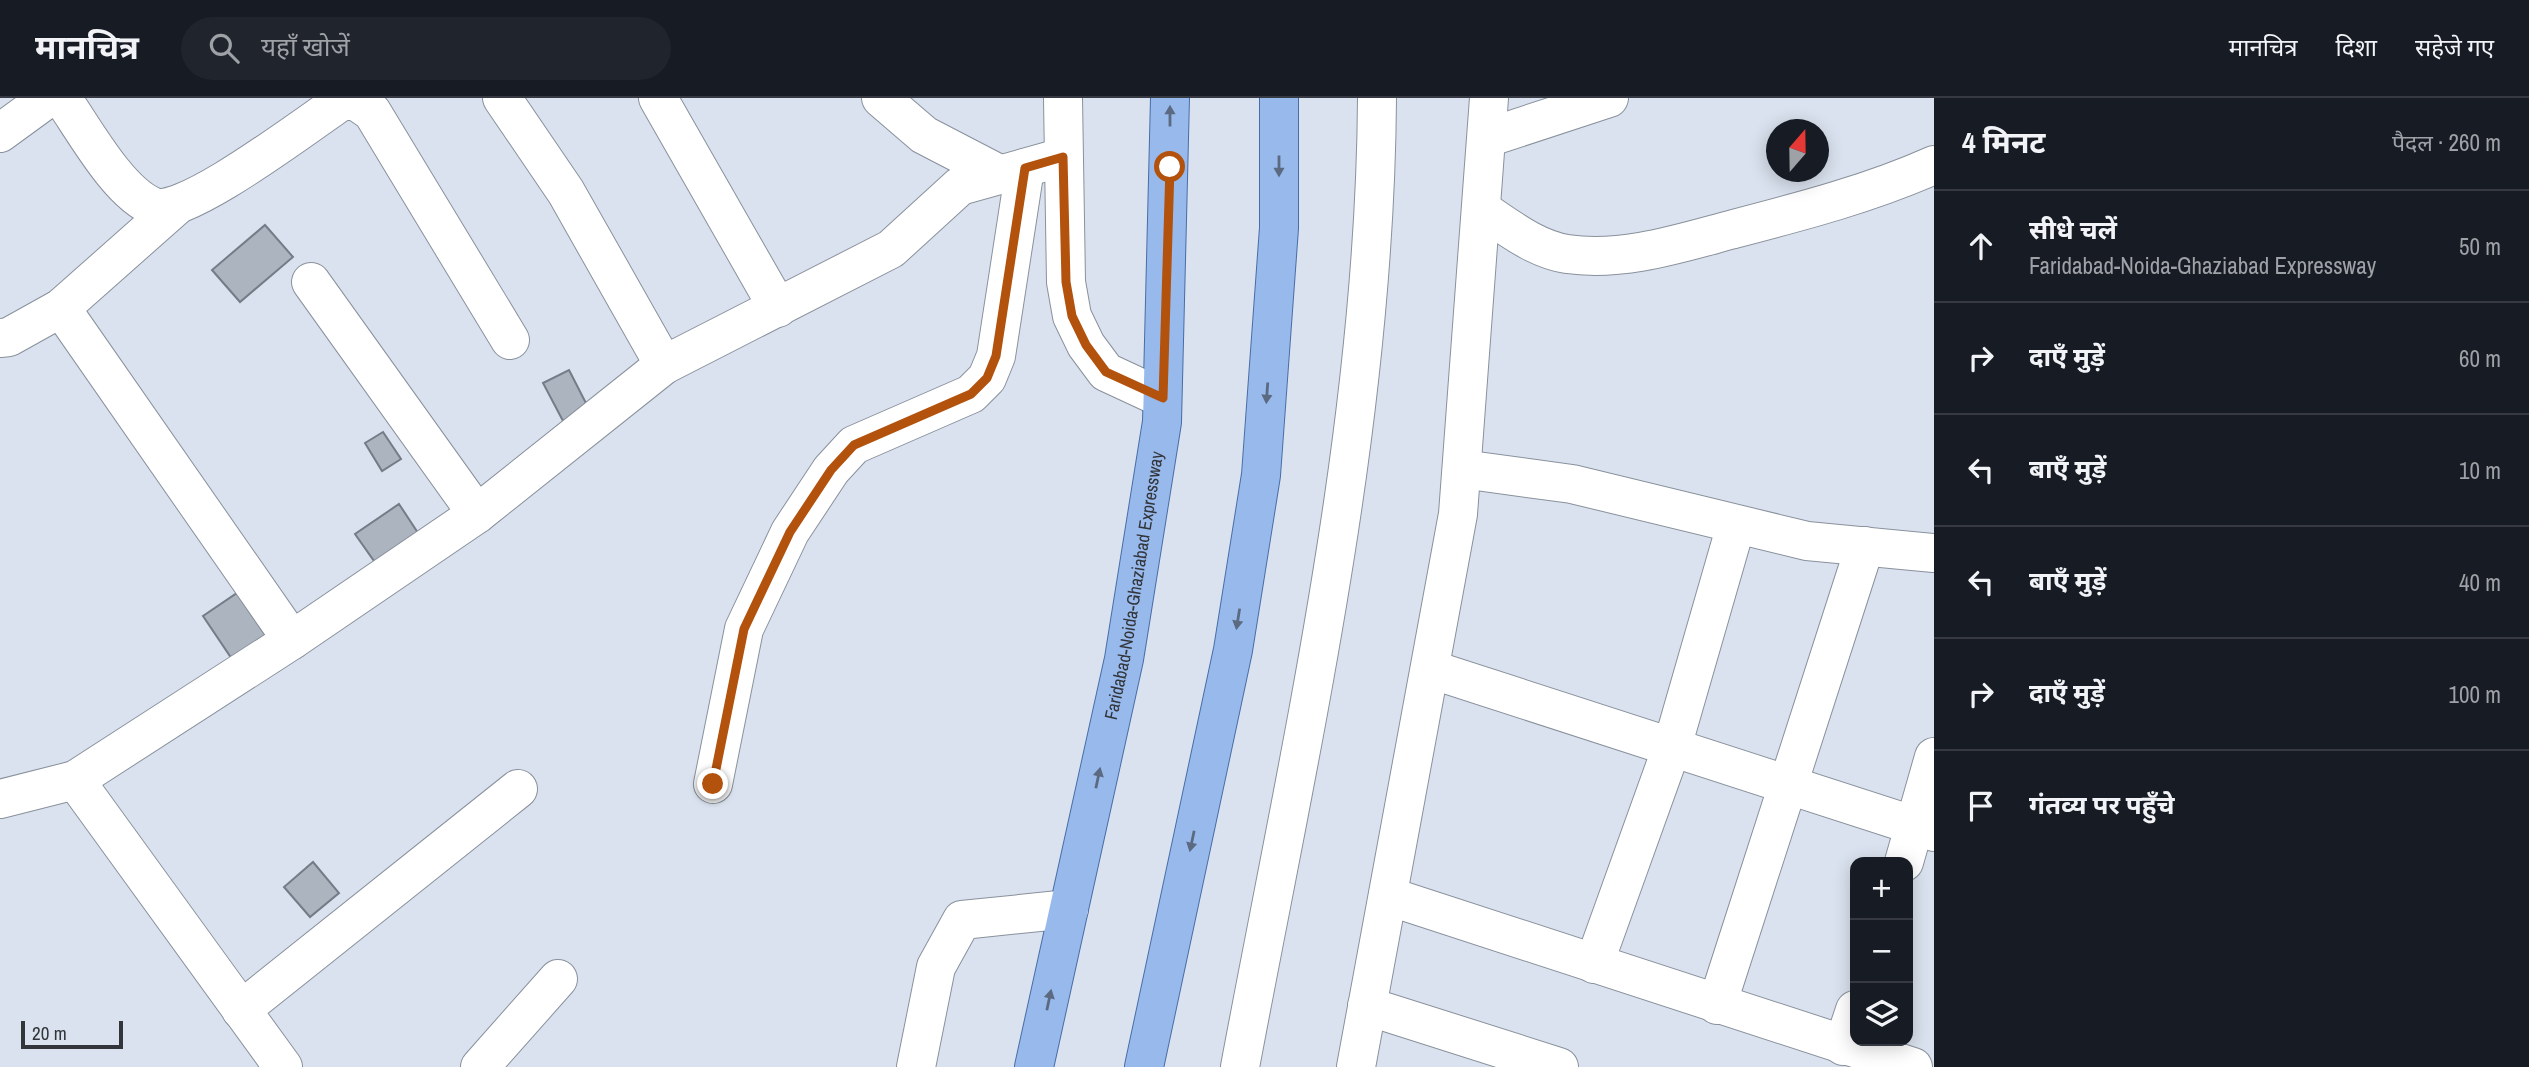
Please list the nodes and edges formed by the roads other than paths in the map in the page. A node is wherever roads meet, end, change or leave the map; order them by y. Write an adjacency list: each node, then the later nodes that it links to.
1 (48, 98): 12 (street)
2 (62, 98): 17 (street)
3 (502, 98): 24 (street)
4 (659, 98): 21 (street)
5 (881, 98): 16 (street)
6 (1063, 98): 14 (street)
7 (1170, 98): 25 (main road, Faridabad-Noida-Ghaziabad Expressway, one-way to 7)
8 (1279, 98): 55 (main road, one-way to 55)
9 (1377, 98): 56 (street)
10 (1489, 98): 13 (street)
11 (1609, 98): 13 (street)
12 (0, 133)
13 (1487, 138): 18 (street)
14 (1063, 157): 16 (street); 25 (street)
15 (1934, 165): 18 (street)
16 (1013, 171): 21 (street); 36 (street)
17 (175, 206): 20 (street); 23 (street)
18 (1482, 210): 26 (street)
19 (311, 282): 27 (street)
20 (61, 307): 22 (street); 31 (street)
21 (778, 309): 24 (street)
22 (0, 338)
23 (510, 340)
24 (664, 365): 27 (street)
25 (1163, 398): 43 (main road, Faridabad-Noida-Ghaziabad Expressway, one-way to 25)
26 (1462, 469): 28 (street); 32 (street)
27 (477, 514): 31 (street)
28 (1736, 525): 29 (street); 33 (street)
29 (1865, 546): 30 (street); 37 (street)
30 (1934, 553)
31 (292, 640): 35 (street)
32 (1430, 669): 33 (street); 42 (street)
33 (1672, 747): 37 (street); 44 (street)
34 (1934, 757): 40 (street)
35 (75, 780): 39 (street); 48 (street)
36 (713, 784)
37 (1790, 785): 40 (street); 46 (street)
38 (517, 789): 48 (street)
39 (0, 799)
40 (1925, 829): 41 (street)
41 (1907, 857)
42 (1388, 896): 44 (street); 47 (street)
43 (1069, 909): 53 (street); 54 (main road, Faridabad-Noida-Ghaziabad Expressway, one-way to 43)
44 (1594, 964): 46 (street)
45 (558, 979): 52 (street)
46 (1717, 1004): 50 (street)
47 (1367, 1006): 57 (street); 58 (street)
48 (241, 1010): 51 (street)
49 (1850, 1025): 50 (street)
50 (1843, 1046): 59 (street)
51 (283, 1067)
52 (480, 1067)
53 (916, 1067)
54 (1034, 1067)
55 (1144, 1067)
56 (1240, 1067)
57 (1356, 1067)
58 (1559, 1067)
59 (1913, 1067)

